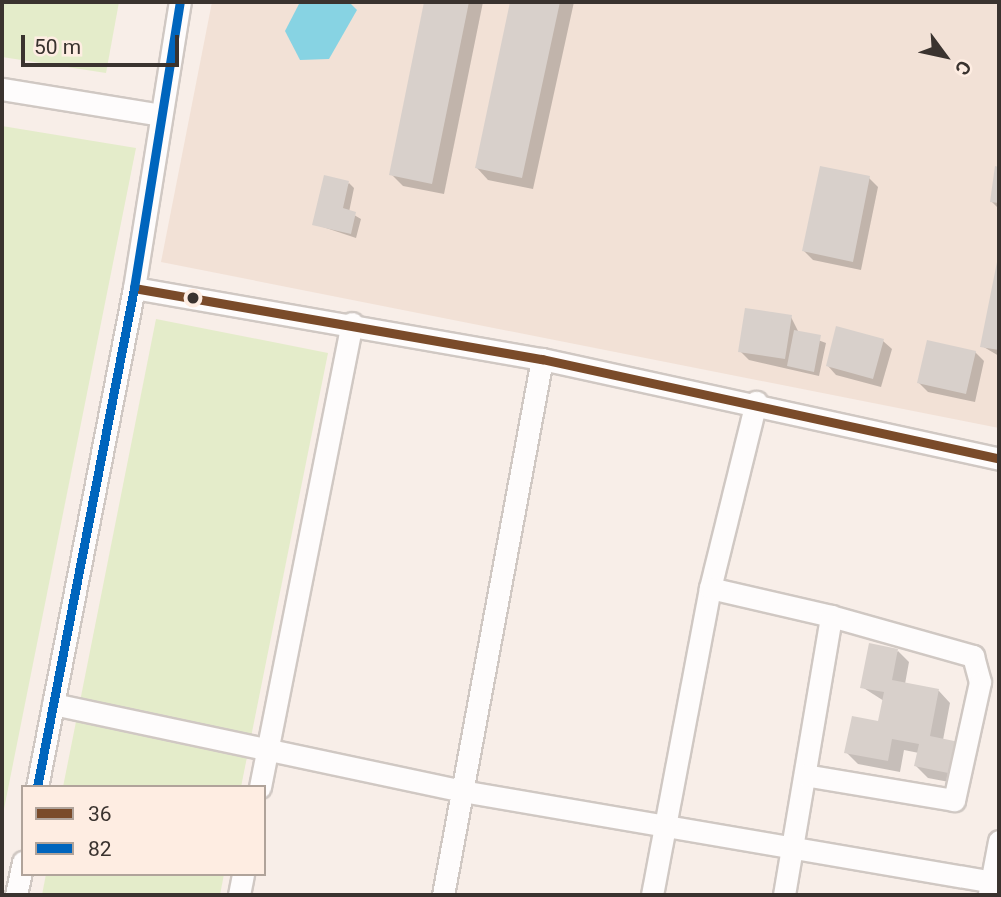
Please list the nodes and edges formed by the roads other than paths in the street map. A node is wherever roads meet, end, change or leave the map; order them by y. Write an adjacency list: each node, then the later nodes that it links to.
1 (180, 2): 3 (street)
2 (2, 89): 3 (street)
3 (161, 115): 4 (street)
4 (134, 288): 5 (street); 11 (street)
5 (352, 323): 6 (street); 12 (street)
6 (542, 359): 7 (street); 16 (street)
7 (756, 402): 8 (street); 9 (street)
8 (999, 458)
9 (710, 588): 10 (street); 17 (street)
10 (831, 616): 13 (street); 13 (street)
11 (53, 704): 12 (street); 14 (street)
12 (267, 746): 15 (street); 16 (street)
13 (804, 775): 19 (street)
14 (37, 785)
15 (260, 785)
16 (463, 791): 17 (street); 25 (street)
17 (663, 821): 19 (street); 26 (street)
18 (999, 841): 22 (street)
19 (793, 844): 22 (street); 27 (street)
20 (21, 871): 23 (street)
21 (243, 876): 24 (street)
22 (993, 887)
23 (16, 895)
24 (239, 895)
25 (443, 895)
26 (652, 895)
27 (784, 895)

